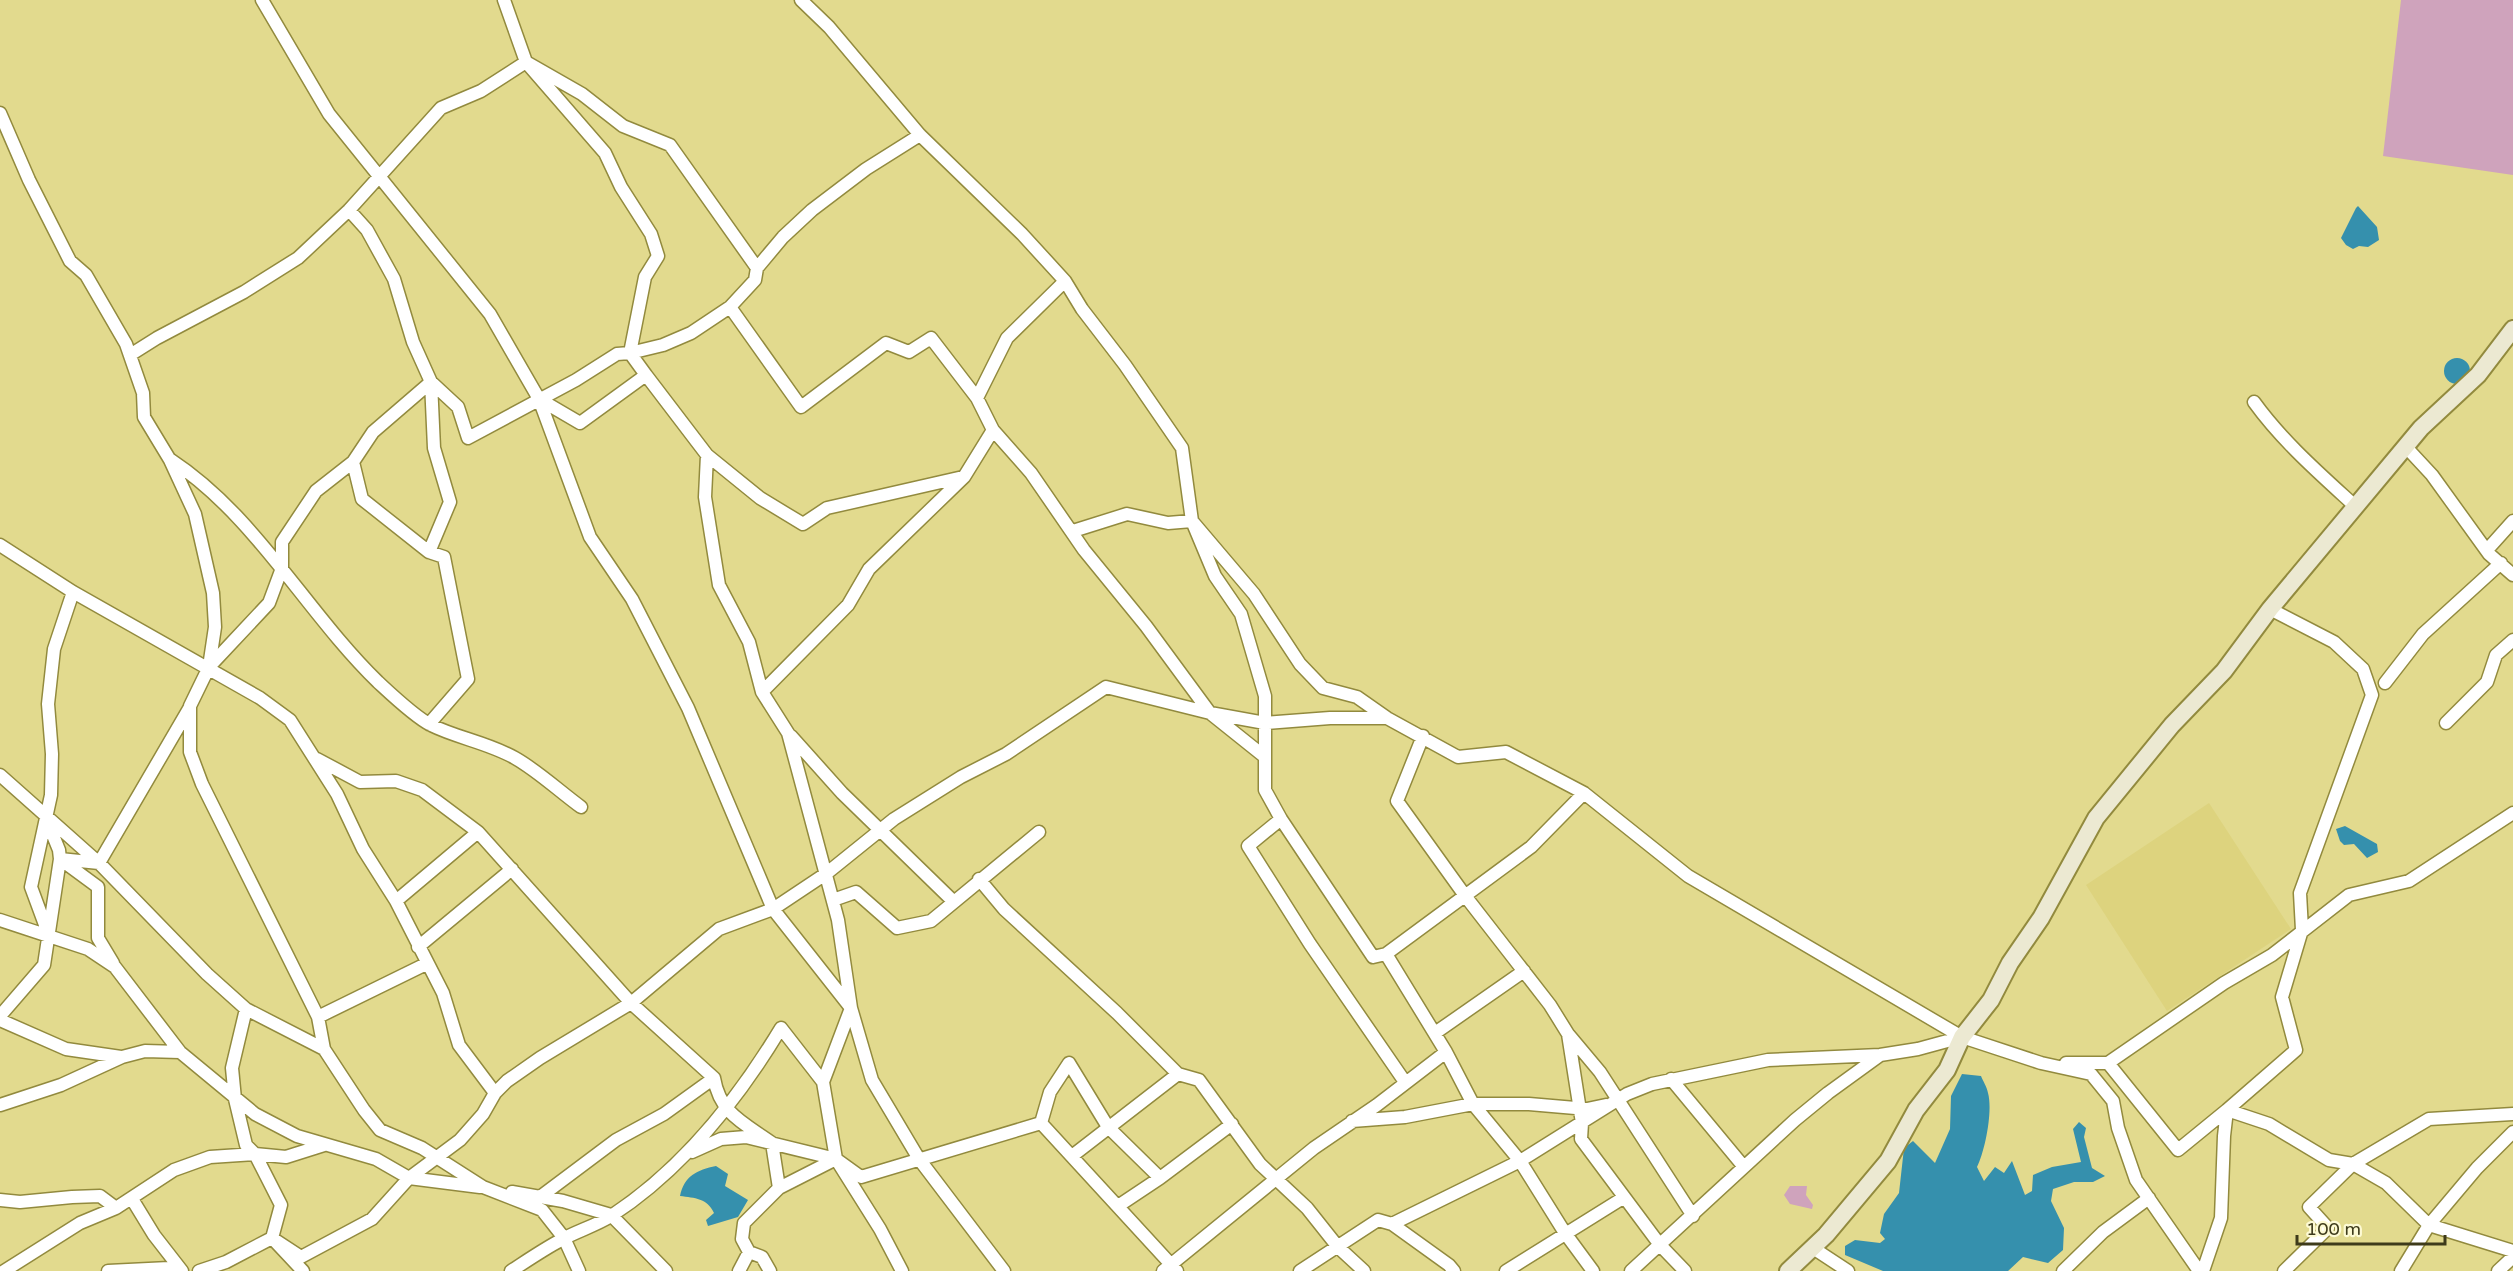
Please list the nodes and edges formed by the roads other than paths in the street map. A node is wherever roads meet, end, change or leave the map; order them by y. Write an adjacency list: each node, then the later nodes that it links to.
1 (262, 0): 7 (street)
2 (504, 0): 4 (street)
3 (801, 0): 6 (street)
4 (526, 62): 7 (street); 9 (street); 13 (street)
5 (0, 113): 14 (street)
6 (920, 135): 9 (street); 10 (street)
7 (379, 177): 8 (street); 18 (street)
8 (349, 210): 14 (street); 16 (street)
9 (757, 268): 11 (street)
10 (1065, 281): 17 (street); 28 (street)
11 (730, 307): 13 (street); 17 (street)
12 (2513, 329): 21 (street)
13 (630, 353): 15 (street); 18 (street)
14 (130, 355): 23 (street)
15 (646, 375): 18 (street); 22 (street)
16 (431, 382): 18 (street); 24 (street); 32 (street)
17 (977, 398): 20 (street)
18 (539, 399): 70 (street)
19 (2254, 402): 26 (street)
20 (993, 430): 25 (street); 29 (street)
21 (2406, 447): 26 (street); 31 (street)
22 (708, 455): 25 (street); 41 (street)
23 (170, 460): 34 (street); 39 (street)
24 (352, 462): 32 (street); 34 (street)
25 (964, 477): 41 (street)
26 (2356, 507): 37 (street)
27 (2513, 520): 31 (street)
28 (1192, 521): 29 (street); 44 (street); 45 (street)
29 (1073, 531): 43 (street)
30 (0, 545): 36 (street)
31 (2487, 550): 33 (street)
32 (429, 552): 47 (street)
33 (2502, 563): 35 (street); 40 (street)
34 (282, 568): 39 (street); 47 (street)
35 (2513, 574)
36 (74, 592): 39 (street); 56 (street)
37 (2270, 609): 72 (street); 87 (street)
38 (2513, 640): 46 (street)
39 (208, 667): 42 (street); 51 (street)
40 (2385, 683)
41 (762, 692): 48 (street)
42 (190, 706): 62 (street); 83 (street)
43 (1210, 713): 45 (street); 50 (street); 58 (street)
44 (1387, 718): 45 (street); 49 (street)
45 (1265, 723): 50 (street)
46 (2446, 723)
47 (429, 724): 54 (street)
48 (788, 733): 58 (street); 64 (street)
49 (1423, 736): 53 (street); 66 (street)
50 (1265, 757): 57 (street)
51 (316, 758): 59 (street); 68 (street)
52 (0, 775): 56 (street)
53 (1584, 793): 66 (street); 87 (street)
54 (581, 807)
55 (2513, 813): 72 (street)
56 (45, 816): 61 (street); 62 (street); 73 (street)
57 (1281, 819): 75 (street); 99 (street)
58 (881, 831): 64 (street); 69 (street)
59 (478, 832): 63 (street); 68 (street)
60 (1040, 832): 65 (street)
61 (60, 859): 62 (street); 73 (street); 77 (street)
62 (99, 863): 81 (street)
63 (512, 869): 74 (street); 79 (street)
64 (827, 873): 67 (street); 70 (street)
65 (979, 879): 69 (street); 95 (street)
66 (1466, 897): 75 (street); 78 (street)
67 (833, 900): 69 (street); 80 (street)
68 (396, 901): 74 (street)
69 (953, 901)
70 (773, 909): 79 (street); 80 (street)
71 (0, 920): 73 (street)
72 (2302, 930): 94 (street); 107 (street)
73 (49, 936): 77 (street); 82 (street)
74 (418, 947): 76 (street)
75 (1386, 954): 85 (street)
76 (426, 964): 83 (street); 100 (street)
77 (115, 967): 89 (street)
78 (1524, 971): 85 (street); 86 (street)
79 (631, 1003): 96 (street); 100 (street)
80 (851, 1008): 98 (street); 122 (street)
81 (246, 1009): 88 (street); 101 (street)
82 (0, 1016)
83 (318, 1017): 88 (street)
84 (0, 1020): 92 (street)
85 (1435, 1034): 90 (street)
86 (1568, 1034): 102 (street); 106 (street)
87 (1962, 1037): 91 (street); 93 (street); 147 (street)
88 (324, 1049): 119 (street)
89 (180, 1052): 92 (street); 101 (street)
90 (1446, 1052): 99 (street); 103 (street)
91 (1880, 1055): 97 (street); 125 (street)
92 (122, 1057): 104 (street)
93 (2041, 1063): 94 (street); 133 (street)
94 (2108, 1063): 107 (street)
95 (1179, 1074): 112 (street); 113 (street)
96 (714, 1078): 105 (street); 131 (street)
97 (1671, 1079): 102 (street); 125 (street)
98 (823, 1082): 105 (street); 121 (street)
99 (1406, 1082): 109 (street)
100 (495, 1093): 119 (street)
101 (235, 1099): 116 (street); 117 (street)
102 (1615, 1101): 106 (street); 111 (street); 139 (street)
103 (1473, 1104): 106 (street); 109 (street); 123 (street)
104 (0, 1105)
105 (725, 1108): 115 (street); 118 (street)
106 (1579, 1108): 111 (street)
107 (2227, 1110): 124 (street); 178 (street)
108 (2513, 1114): 124 (street)
109 (1351, 1121): 128 (street)
110 (1041, 1123): 113 (street); 120 (street); 122 (street)
111 (1582, 1123): 123 (street); 132 (street)
112 (1232, 1124): 127 (street); 128 (street)
113 (1108, 1127): 120 (street); 127 (street)
114 (2513, 1132): 141 (street)
115 (772, 1143): 118 (street); 121 (street); 130 (street)
116 (324, 1145): 117 (street); 126 (street)
117 (255, 1154): 134 (street); 143 (street)
118 (688, 1154): 138 (street)
119 (437, 1156): 126 (street); 129 (street)
120 (1072, 1156): 136 (street)
121 (836, 1159): 122 (street); 130 (street); 165 (street)
122 (919, 1159): 166 (street)
123 (1520, 1161): 140 (street); 142 (street)
124 (2353, 1164): 141 (street); 179 (street)
125 (1744, 1167): 139 (street)
126 (409, 1178): 129 (street); 143 (street)
127 (1160, 1178): 136 (street)
128 (1274, 1180): 146 (street); 153 (street)
129 (483, 1187): 131 (street); 144 (street)
130 (779, 1188): 149 (street)
131 (540, 1197): 138 (street)
132 (1623, 1198): 142 (street); 145 (street)
133 (2148, 1198): 177 (street); 178 (street)
134 (132, 1199): 137 (street); 157 (street)
135 (0, 1200): 137 (street)
136 (1118, 1206): 153 (street)
137 (116, 1208): 152 (street)
138 (611, 1215): 144 (street); 162 (street)
139 (1693, 1216): 145 (street)
140 (1392, 1224): 146 (street); 169 (street)
141 (2429, 1225): 148 (street); 180 (street)
142 (1565, 1233): 170 (street); 171 (street)
143 (272, 1238): 158 (street); 159 (street)
144 (564, 1238): 160 (street); 161 (street)
145 (1660, 1245): 172 (street); 173 (street)
146 (1338, 1247): 167 (street); 168 (street)
147 (1813, 1248): 150 (street); 174 (street)
148 (2513, 1251)
149 (749, 1252): 163 (street); 164 (street)
150 (1827, 1257): 175 (street); 176 (street)
151 (2513, 1257): 181 (street)
152 (18, 1267): 154 (street)
153 (1170, 1269)
154 (4, 1271)
155 (108, 1271): 156 (street)
156 (175, 1271)
157 (182, 1271)
158 (199, 1271)
159 (303, 1271)
160 (511, 1271)
161 (579, 1271)
162 (666, 1271)
163 (740, 1271)
164 (770, 1271)
165 (902, 1271)
166 (1004, 1271)
167 (1300, 1271)
168 (1364, 1271)
169 (1454, 1271)
170 (1506, 1271)
171 (1593, 1271)
172 (1631, 1271)
173 (1685, 1271)
174 (1788, 1271)
175 (1834, 1271)
176 (1848, 1271)
177 (2063, 1271)
178 (2201, 1271)
179 (2284, 1271)
180 (2401, 1271)
181 (2498, 1271)

